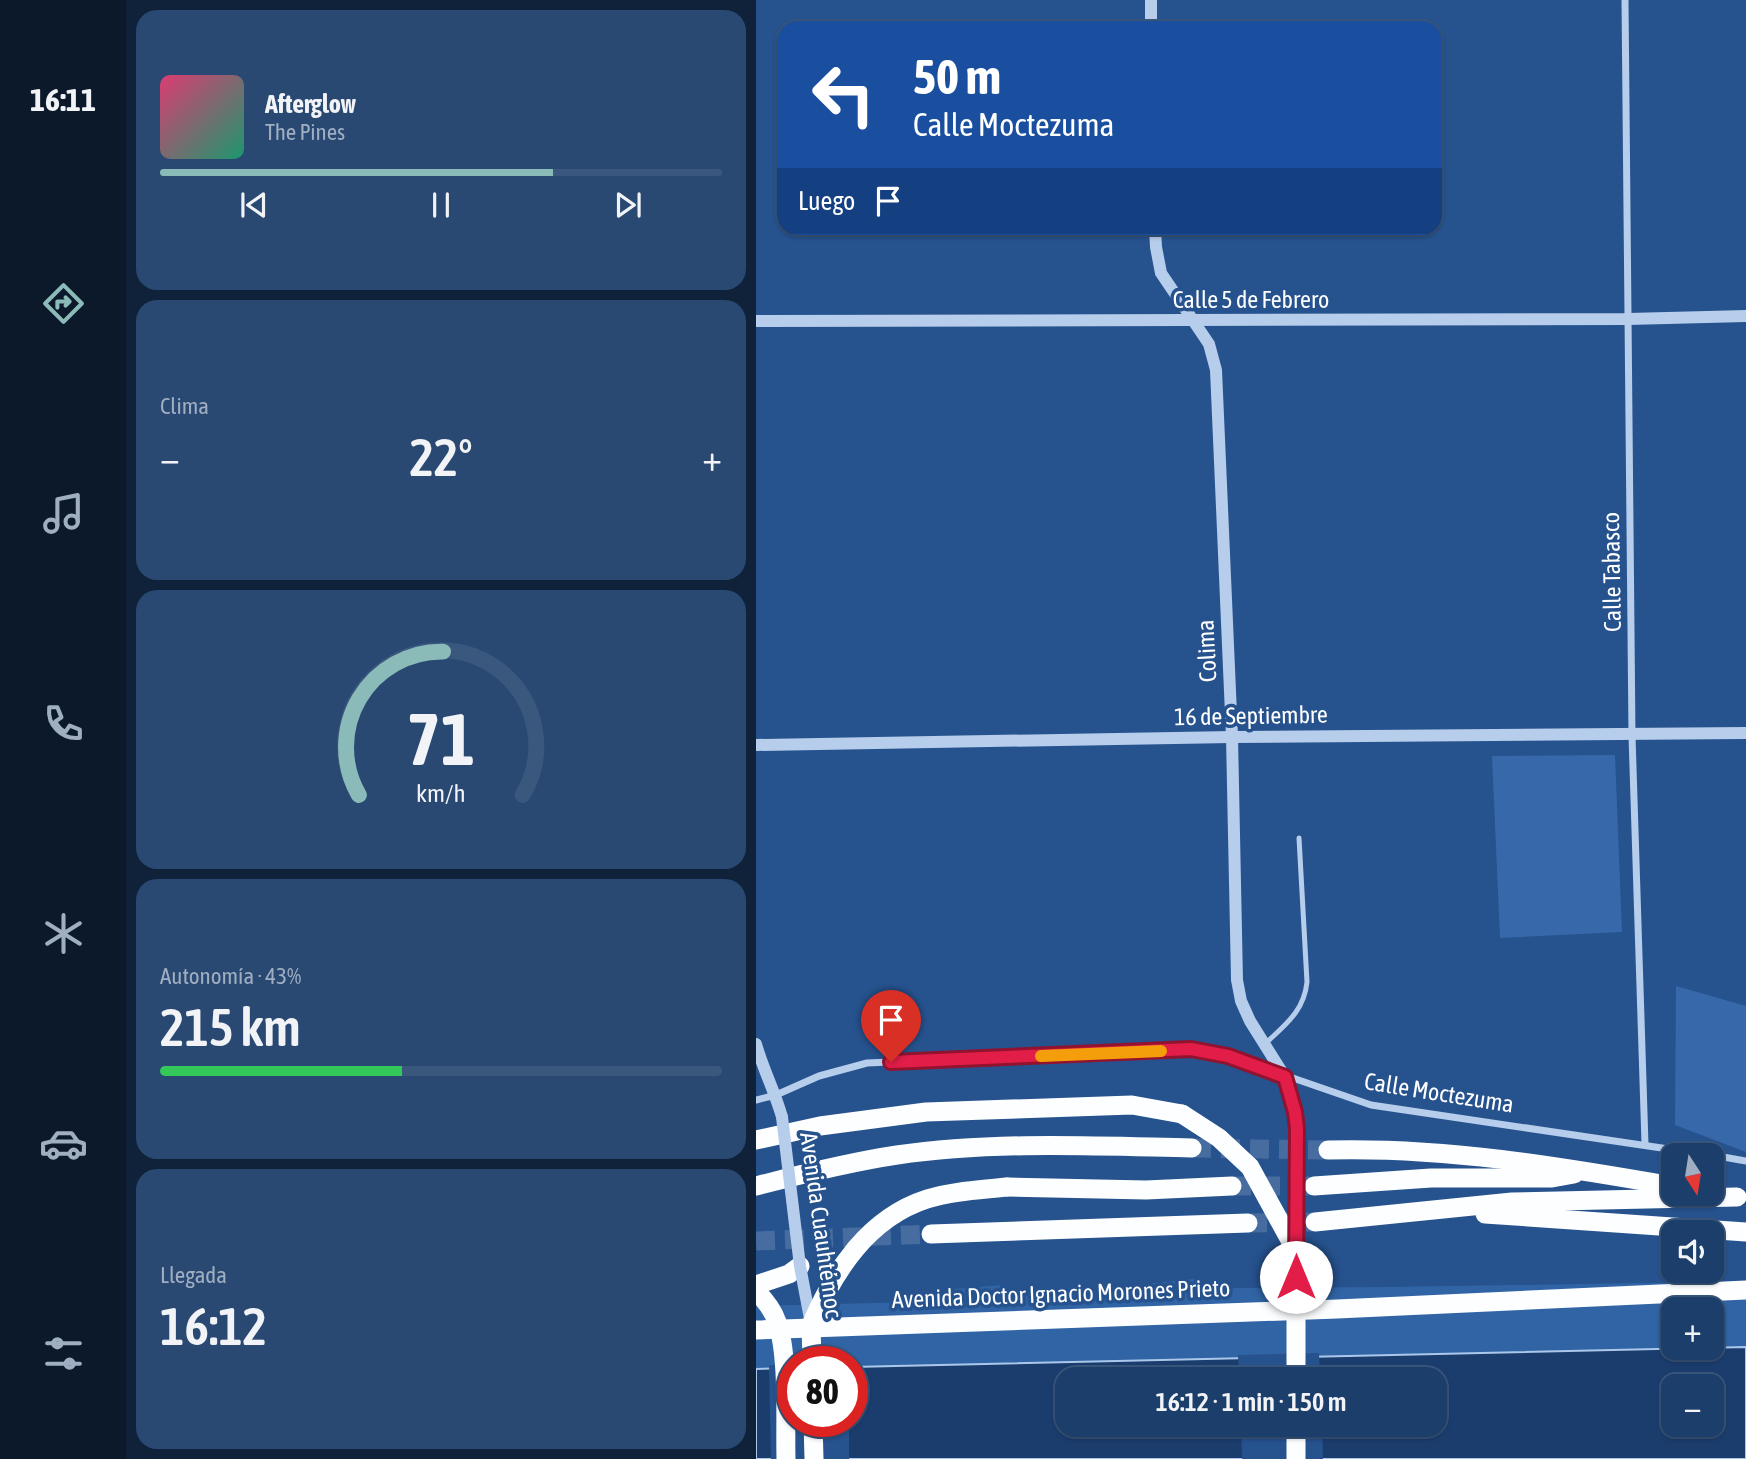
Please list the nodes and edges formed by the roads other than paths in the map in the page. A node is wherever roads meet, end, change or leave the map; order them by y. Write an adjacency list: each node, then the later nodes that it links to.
1 (1151, 0): 3 (street)
2 (1625, 0): 6 (street, Calle Tabasco)
3 (1151, 21)
4 (1155, 235): 8 (street, Colima)
5 (1746, 316): 6 (street, Calle 5 de Febrero)
6 (1628, 319): 8 (street, Calle 5 de Febrero); 10 (street, Calle Tabasco)
7 (756, 321): 8 (street, Calle 5 de Febrero)
8 (1195, 321): 11 (street, Colima)
9 (1746, 733): 10 (street, 16 de Septiembre)
10 (1632, 736): 11 (street, 16 de Septiembre); 20 (street, Calle Tabasco)
11 (1232, 737): 12 (street, 16 de Septiembre); 15 (street, Colima)
12 (756, 746)
13 (1299, 838): 15 (lane)
14 (756, 1044): 17 (street, Avenida Cuauhtémoc)
15 (1265, 1044): 16 (street, Colima)
16 (1285, 1077): 17 (street, Calle Moctezuma); 20 (street, Calle Moctezuma); 38 (street, Colima, bridge)
17 (776, 1095): 18 (street, Calle Moctezuma); 39 (street, Avenida Cuauhtémoc, bridge)
18 (756, 1100)
19 (756, 1140): 38 (highway, bridge)
20 (1645, 1144): 21 (street, Calle Moctezuma)
21 (1661, 1147)
22 (1192, 1148): 28 (highway)
23 (1328, 1150): 26 (highway)
24 (1724, 1157): 25 (street, Calle Moctezuma)
25 (1746, 1161)
26 (1588, 1171): 27 (highway); 30 (highway)
27 (1661, 1184)
28 (756, 1186)
29 (1232, 1186): 43 (highway, bridge)
30 (1314, 1186)
31 (1724, 1194): 32 (highway)
32 (1742, 1197): 33 (highway)
33 (1429, 1210): 34 (highway); 36 (highway)
34 (1315, 1222)
35 (1248, 1223): 37 (highway)
36 (1746, 1232)
37 (931, 1234)
38 (1296, 1251): 46 (highway)
39 (800, 1266): 40 (highway); 43 (street, Avenida Cuauhtémoc, bridge)
40 (756, 1285)
41 (1746, 1290): 44 (highway, Avenida Doctor Ignacio Morones Prieto, bridge)
42 (756, 1291): 49 (highway)
43 (811, 1325): 45 (highway, Avenida Cuauhtémoc)
44 (756, 1329)
45 (812, 1346)
46 (1296, 1367)
47 (813, 1437): 50 (highway)
48 (1296, 1437): 51 (highway)
49 (786, 1459)
50 (814, 1459)
51 (1296, 1459)

